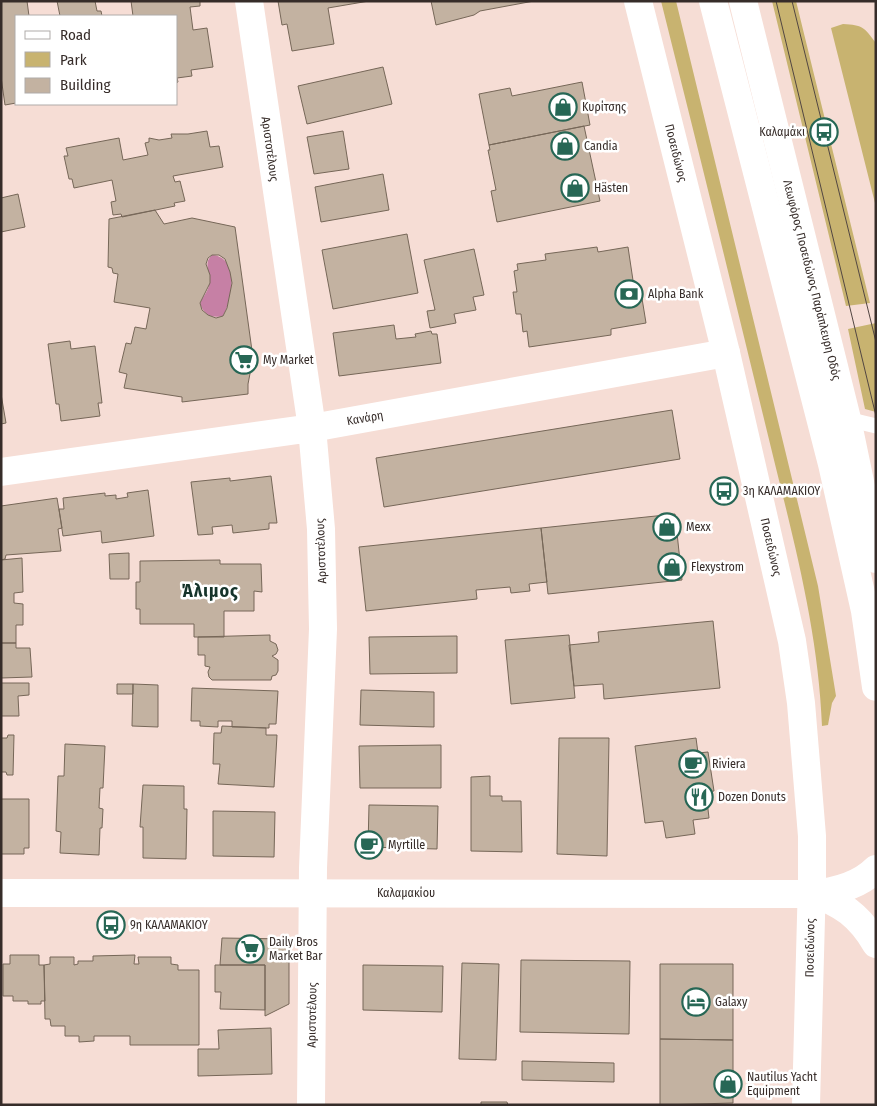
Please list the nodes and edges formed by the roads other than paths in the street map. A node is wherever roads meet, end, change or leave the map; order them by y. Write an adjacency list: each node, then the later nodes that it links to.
1 (248, 1): 8 (main road, Αριστοτέλους)
2 (638, 1): 5 (main road, Ποσειδώνος)
3 (713, 1): 11 (main road)
4 (743, 1): 6 (main road, Λεωφόρος Ποσειδώνος Παράπλευρη Οδός)
5 (726, 353): 8 (main road, Κανάρη); 15 (main road, Ποσειδώνος)
6 (846, 419): 7 (lane); 10 (main road, Λεωφόρος Ποσειδώνος Παράπλευρη Οδός)
7 (876, 426)
8 (312, 428): 9 (main road, Κανάρη); 14 (main road, Αριστοτέλους)
9 (1, 472)
10 (876, 559)
11 (876, 686)
12 (876, 869): 15 (main road)
13 (1, 893): 14 (main road, Καλαμακίου)
14 (313, 893): 15 (main road, Καλαμακίου); 17 (main road, Αριστοτέλους)
15 (811, 894): 16 (main road); 18 (main road, Ποσειδώνος)
16 (876, 944)
17 (311, 1105)
18 (806, 1105)

